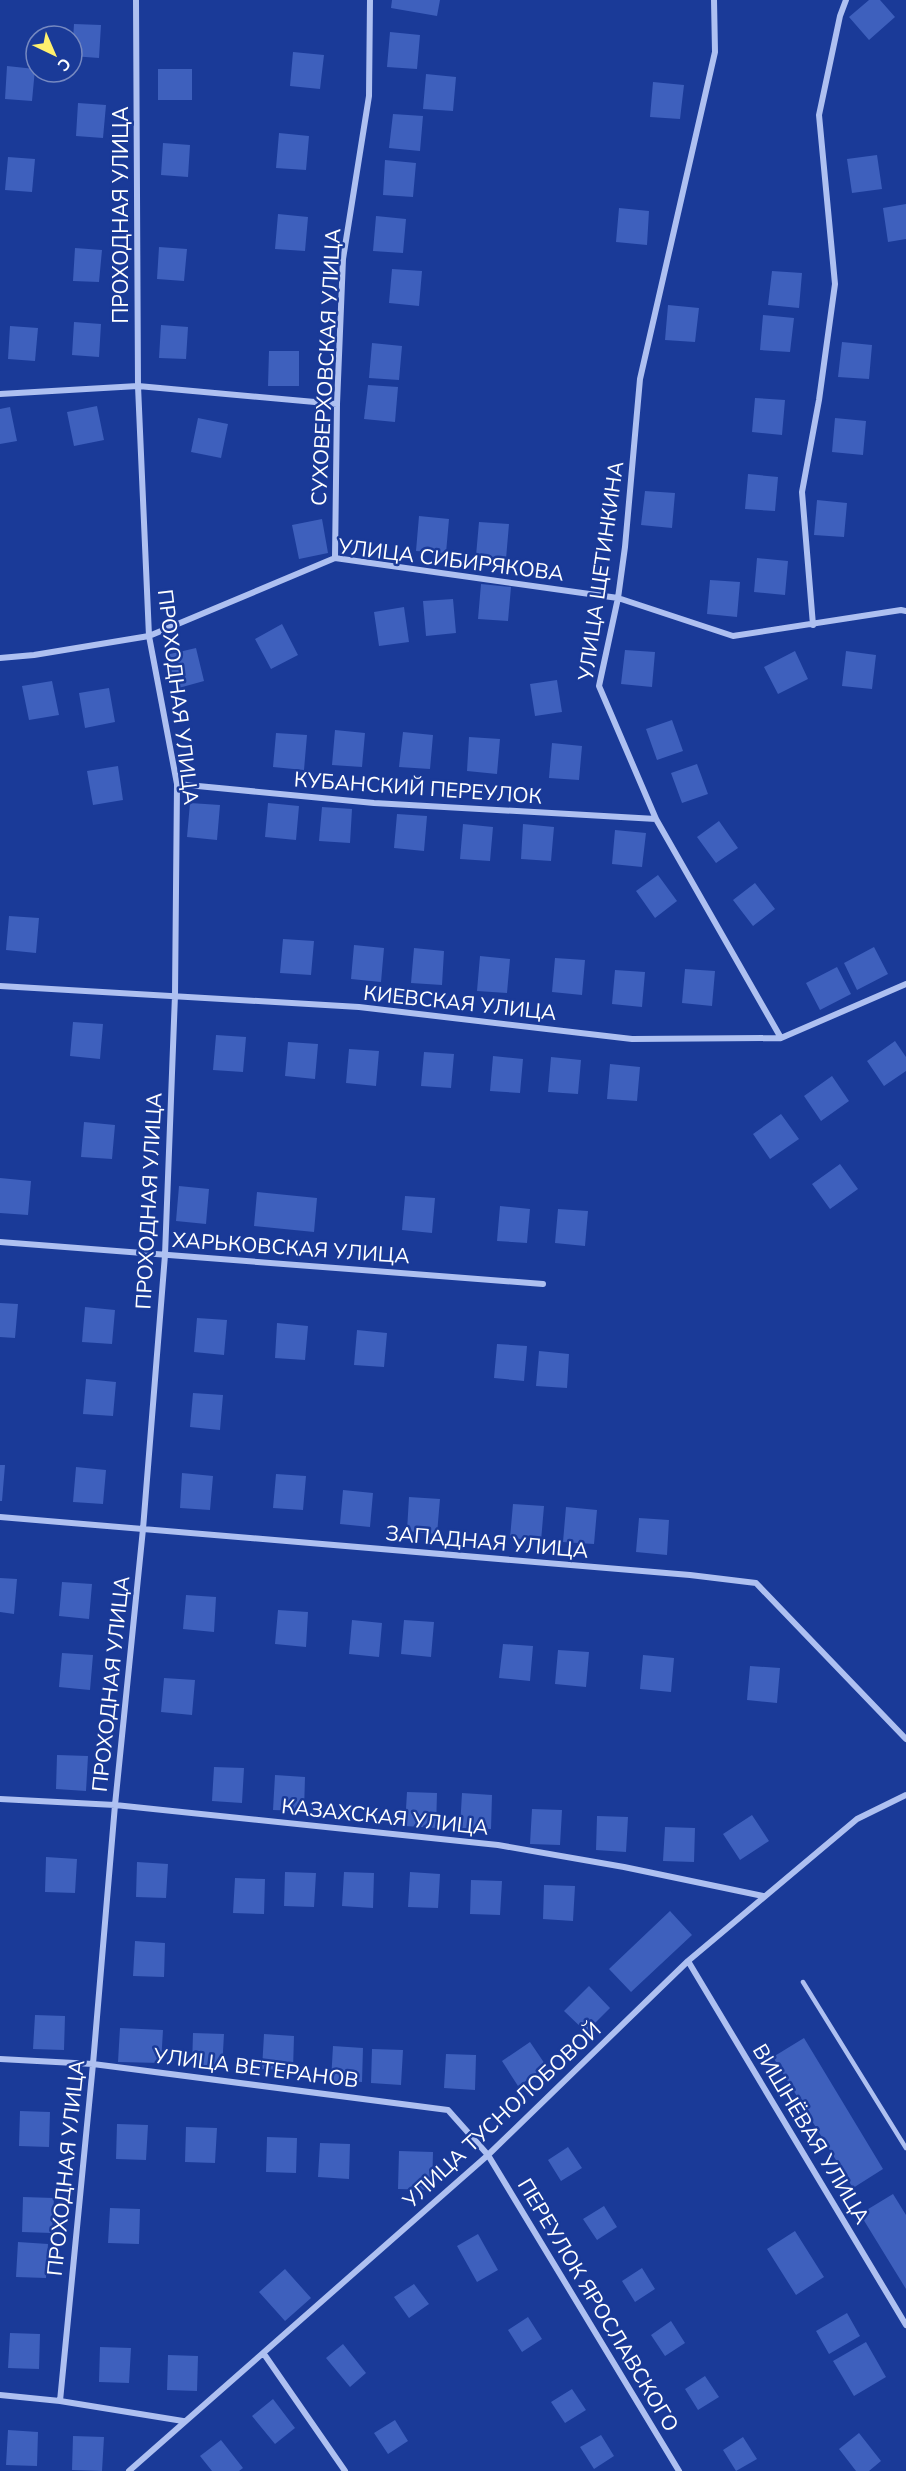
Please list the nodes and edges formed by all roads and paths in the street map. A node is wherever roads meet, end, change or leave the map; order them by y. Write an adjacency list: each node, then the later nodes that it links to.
1 (136, 0): 5 (street, ПРОХОДНАЯ УЛИЦА)
2 (370, 0): 7 (street, СУХОВЕРХОВСКАЯ УЛИЦА)
3 (714, 0): 9 (street, УЛИЦА ЩЕТИНКИНА)
4 (846, 0): 11 (street)
5 (138, 386): 6 (street); 7 (street); 12 (street, ПРОХОДНАЯ УЛИЦА)
6 (0, 394)
7 (338, 404): 8 (street, СУХОВЕРХОВСКАЯ УЛИЦА)
8 (335, 558): 9 (street, УЛИЦА СИБИРЯКОВА); 12 (street, УЛИЦА СИБИРЯКОВА)
9 (618, 597): 11 (street, УЛИЦА СИБИРЯКОВА); 15 (street, УЛИЦА ЩЕТИНКИНА)
10 (906, 611): 11 (street, УЛИЦА СИБИРЯКОВА)
11 (813, 625)
12 (150, 636): 13 (street, УЛИЦА СИБИРЯКОВА); 14 (street, ПРОХОДНАЯ УЛИЦА)
13 (0, 658)
14 (177, 784): 15 (street, КУБАНСКИЙ ПЕРЕУЛОК); 18 (street, ПРОХОДНАЯ УЛИЦА)
15 (656, 819): 19 (street, УЛИЦА ЩЕТИНКИНА)
16 (906, 984): 19 (street, КИЕВСКАЯ УЛИЦА)
17 (0, 986): 18 (street, КИЕВСКАЯ УЛИЦА)
18 (175, 995): 19 (street, КИЕВСКАЯ УЛИЦА); 21 (street, ПРОХОДНАЯ УЛИЦА)
19 (781, 1038)
20 (0, 1242): 21 (street, ХАРЬКОВСКАЯ УЛИЦА)
21 (165, 1256): 22 (street, ХАРЬКОВСКАЯ УЛИЦА); 24 (street, ПРОХОДНАЯ УЛИЦА)
22 (543, 1284)
23 (0, 1517): 24 (street, ЗАПАДНАЯ УЛИЦА)
24 (143, 1529): 25 (street, ЗАПАДНАЯ УЛИЦА); 28 (street, ПРОХОДНАЯ УЛИЦА)
25 (906, 1739)
26 (906, 1795): 29 (street, УЛИЦА ТУСНОЛОБОВОЙ)
27 (0, 1799): 28 (street, КАЗАХСКАЯ УЛИЦА)
28 (115, 1805): 29 (street, КАЗАХСКАЯ УЛИЦА); 33 (street, ПРОХОДНАЯ УЛИЦА)
29 (763, 1896): 30 (street, УЛИЦА ТУСНОЛОБОВОЙ)
30 (688, 1961): 35 (street, УЛИЦА ТУСНОЛОБОВОЙ); 36 (street, ВИШНЁВАЯ УЛИЦА)
31 (803, 1982): 34 (lane)
32 (0, 2059): 33 (street, УЛИЦА ВЕТЕРАНОВ)
33 (93, 2064): 35 (street, УЛИЦА ВЕТЕРАНОВ); 39 (street, ПРОХОДНАЯ УЛИЦА)
34 (906, 2148)
35 (488, 2155): 37 (street, УЛИЦА ТУСНОЛОБОВОЙ); 43 (street, ПЕРЕУЛОК ЯРОСЛАВСКОГО)
36 (906, 2325)
37 (264, 2354): 40 (street, УЛИЦА ТУСНОЛОБОВОЙ); 42 (street)
38 (0, 2395): 39 (street)
39 (60, 2401): 40 (street)
40 (183, 2421): 41 (street, УЛИЦА ТУСНОЛОБОВОЙ)
41 (129, 2471)
42 (345, 2471)
43 (679, 2471)

